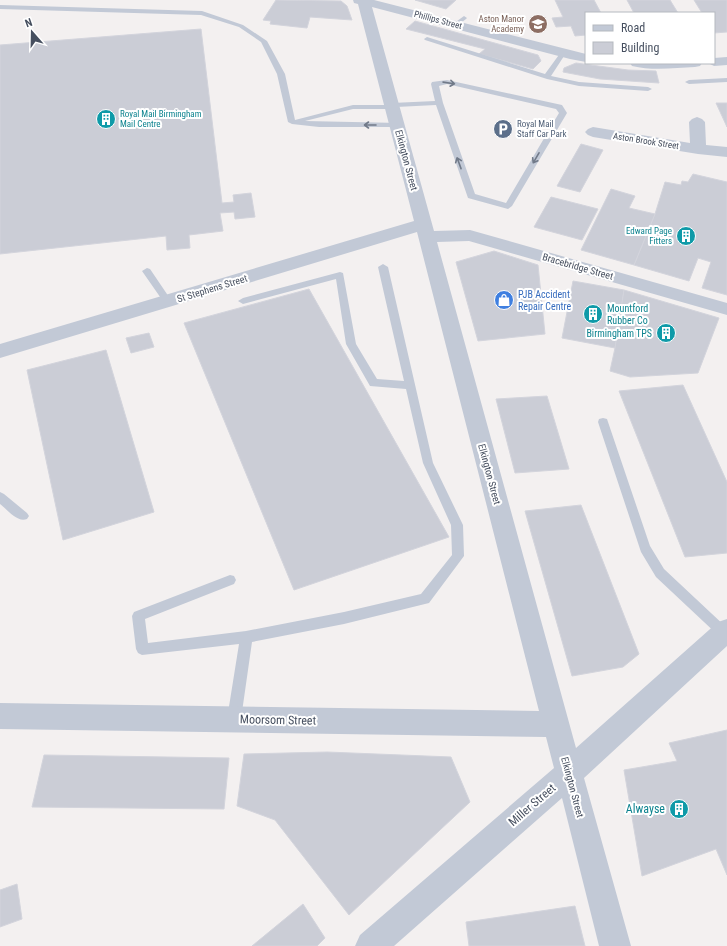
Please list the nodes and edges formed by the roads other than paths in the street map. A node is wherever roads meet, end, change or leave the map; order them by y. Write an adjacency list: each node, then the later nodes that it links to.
1 (364, 6): 4 (street, Phillips Street); 11 (street, Elkington Street)
2 (0, 7): 12 (lane)
3 (427, 39): 6 (lane)
4 (563, 53): 5 (street, Phillips Street); 6 (lane)
5 (585, 58)
6 (547, 78): 9 (lane)
7 (727, 80): 8 (lane)
8 (689, 82)
9 (648, 89)
10 (440, 106): 10 (lane, one-way to 10); 11 (lane)
11 (394, 112): 12 (lane, one-way to 12); 12 (lane); 17 (street, Elkington Street)
12 (292, 122)
13 (697, 122): 15 (street)
14 (593, 132): 15 (street, Aston Brook Street)
15 (698, 149): 16 (street, Aston Brook Street)
16 (727, 152)
17 (425, 231): 21 (street, St Stephens Street); 22 (street, Bracebridge Street); 33 (street, Elkington Street)
18 (383, 267): 24 (lane)
19 (147, 271): 21 (lane)
20 (243, 301): 24 (lane)
21 (168, 302): 23 (street, St Stephens Street)
22 (727, 309)
23 (0, 351)
24 (410, 385): 30 (lane)
25 (603, 422): 29 (lane)
26 (0, 497): 27 (lane)
27 (23, 516)
28 (230, 580): 30 (lane)
29 (726, 632): 34 (street, Miller Street)
30 (246, 637): 32 (lane)
31 (0, 716): 32 (street, Moorsom Street)
32 (234, 719): 33 (street, Moorsom Street)
33 (556, 724): 34 (street, Elkington Street)
34 (569, 773): 35 (street, Miller Street); 36 (street, Elkington Street)
35 (371, 946)
36 (615, 946)

